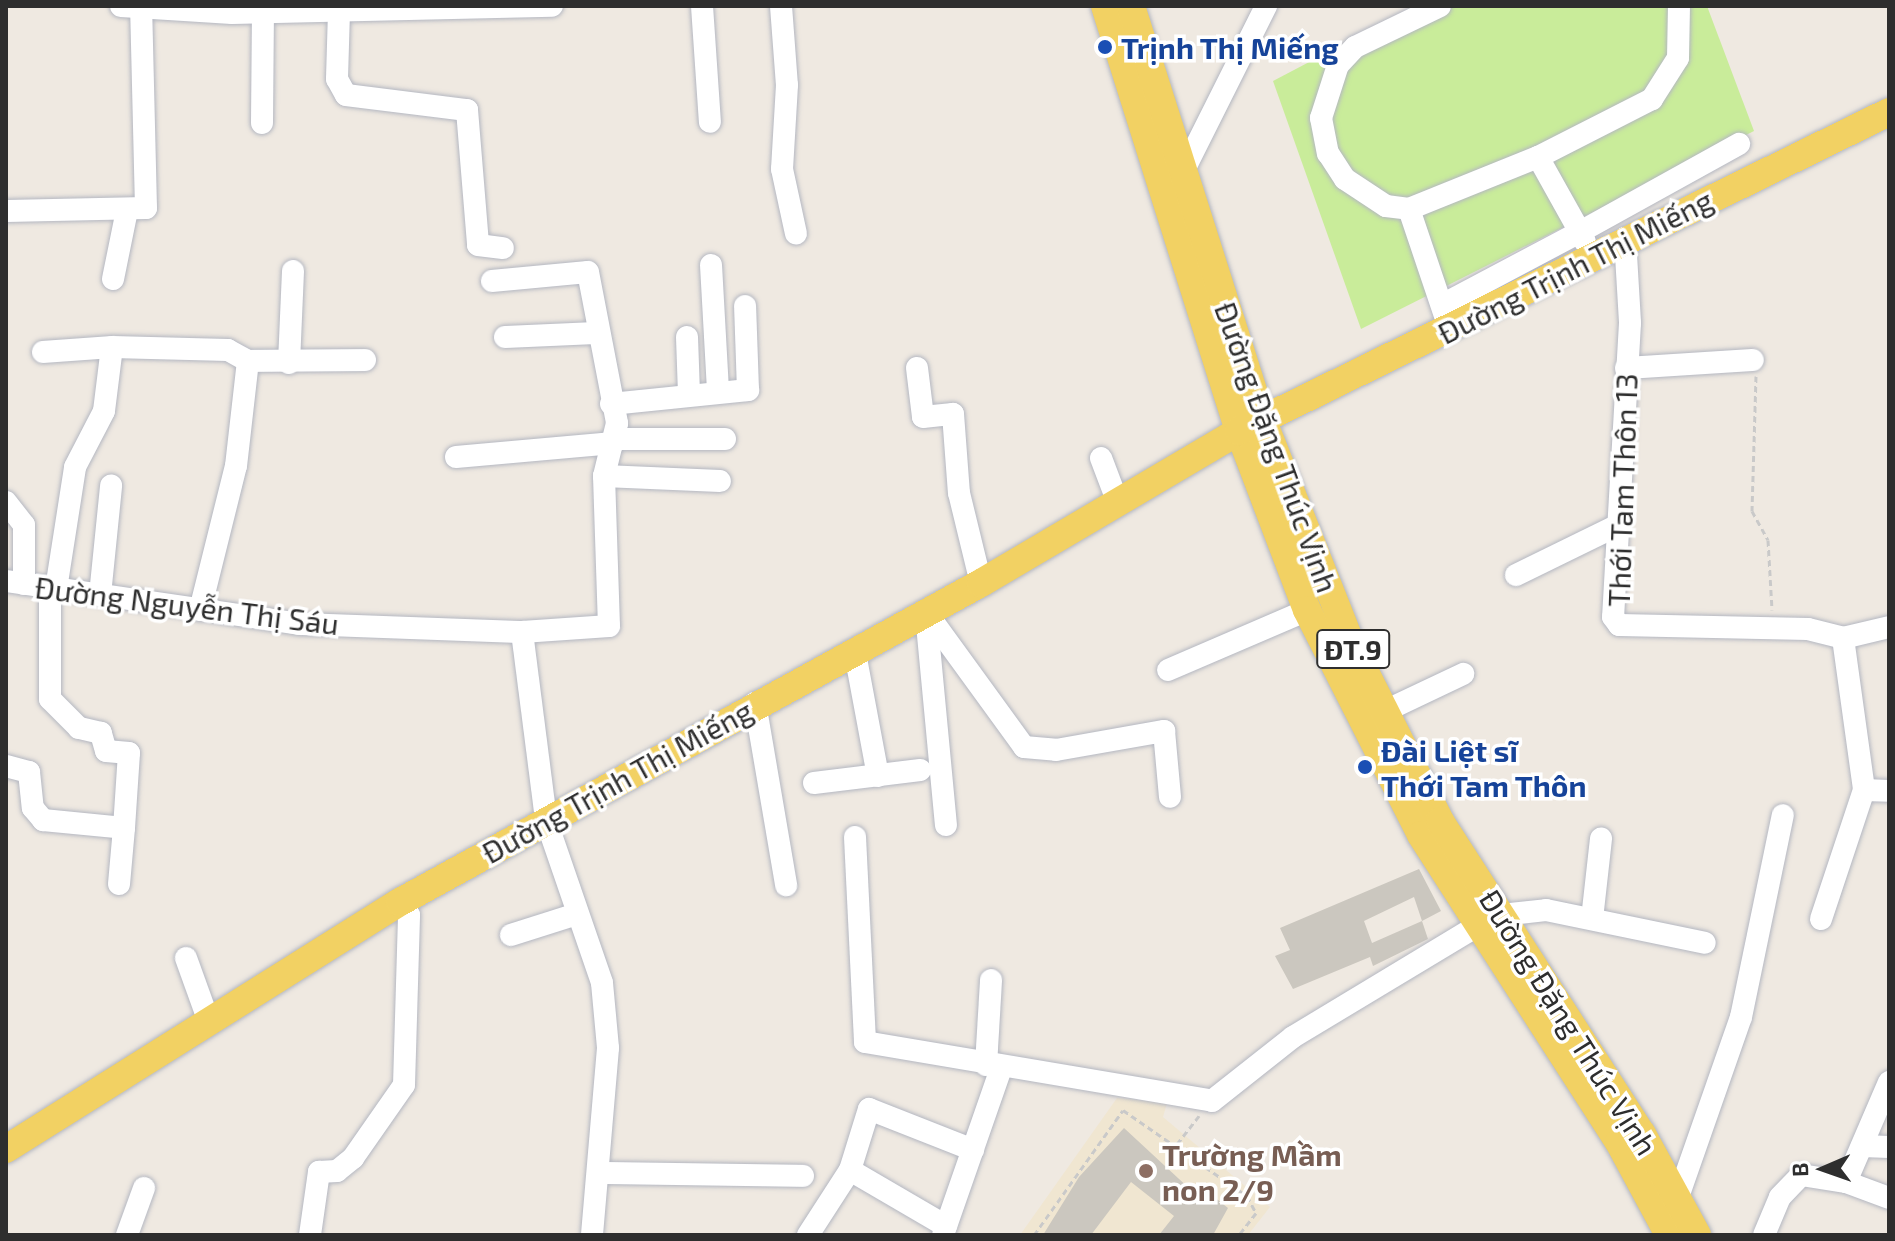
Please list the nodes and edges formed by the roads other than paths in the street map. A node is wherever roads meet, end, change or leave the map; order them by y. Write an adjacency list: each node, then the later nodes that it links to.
1 (552, 6): 10 (street)
2 (702, 6): 15 (street)
3 (781, 6): 23 (street)
4 (1105, 6): 47 (main road, Đường Đặng Thúc Vịnh / ĐT.9)
5 (1131, 6): 19 (main road, Đường Đặng Thúc Vịnh / ĐT.9)
6 (1266, 6): 19 (street)
7 (1440, 6): 20 (street)
8 (1679, 6): 18 (street)
9 (133, 7): 11 (street); 21 (street)
10 (436, 7): 12 (street)
11 (223, 9): 13 (street)
12 (339, 11): 13 (street); 26 (street)
13 (263, 13): 16 (street)
14 (1889, 112): 24 (main road, Đường Trịnh Thị Miếng)
15 (710, 122)
16 (262, 123)
17 (1739, 144): 25 (street)
18 (1538, 157): 20 (street); 25 (street)
19 (1183, 172): 47 (main road, Đường Đặng Thúc Vịnh / ĐT.9)
20 (1409, 209): 32 (street)
21 (127, 210): 22 (street); 29 (street)
22 (6, 211)
23 (796, 234)
24 (1625, 238): 25 (main road, Đường Trịnh Thị Miếng); 43 (street, Thới Tam Thôn 13)
25 (1586, 243): 32 (main road, Đường Trịnh Thị Miếng)
26 (503, 248)
27 (711, 265): 44 (street)
28 (293, 271): 41 (street)
29 (113, 279)
30 (492, 281): 33 (street)
31 (745, 306): 44 (street)
32 (1446, 317): 47 (main road, Đường Trịnh Thị Miếng)
33 (596, 333): 34 (street); 46 (street)
34 (505, 337)
35 (687, 337): 45 (street)
36 (112, 347): 37 (street); 40 (street); 61 (street)
37 (43, 352)
38 (365, 360): 41 (street)
39 (1753, 360): 43 (street)
40 (248, 361): 41 (street); 63 (street)
41 (289, 363)
42 (917, 368): 60 (street)
43 (1626, 368): 57 (street, Thới Tam Thôn 13)
44 (718, 392): 45 (street)
45 (689, 393): 46 (street)
46 (611, 404): 49 (street)
47 (1250, 425): 56 (main road, Đường Trịnh Thị Miếng); 64 (main road, Đường Đặng Thúc Vịnh / ĐT.9); 73 (main road, Đường Đặng Thúc Vịnh / ĐT.9)
48 (725, 439): 49 (street)
49 (613, 441): 50 (street); 52 (street)
50 (456, 457)
51 (1101, 458): 56 (street)
52 (604, 476): 53 (street); 67 (street, Đường Nguyễn Thị Sáu)
53 (720, 481)
54 (111, 486): 62 (street)
55 (6, 502): 59 (street)
56 (1118, 503): 60 (main road, Đường Trịnh Thị Miếng)
57 (1616, 526): 58 (street); 68 (street, Thới Tam Thôn 13)
58 (1516, 575)
59 (15, 583): 61 (street, Đường Nguyễn Thị Sáu)
60 (981, 583): 65 (main road, Đường Trịnh Thị Miếng)
61 (53, 588): 62 (street, Đường Nguyễn Thị Sáu); 84 (street)
62 (100, 595): 63 (street, Đường Nguyễn Thị Sáu)
63 (200, 610): 67 (street, Đường Nguyễn Thị Sáu)
64 (1307, 610): 70 (street); 93 (main road, Đường Đặng Thúc Vịnh / ĐT.9)
65 (926, 612): 69 (main road, Đường Trịnh Thị Miếng); 80 (street); 83 (street)
66 (1889, 627): 68 (street)
67 (522, 632): 82 (street)
68 (1843, 638): 78 (street)
69 (855, 653): 72 (main road, Đường Trịnh Thị Miếng); 76 (street)
70 (1168, 670)
71 (1463, 674): 73 (street)
72 (755, 703): 82 (main road, Đường Trịnh Thị Miếng); 88 (street)
73 (1383, 712): 93 (main road, Đường Đặng Thúc Vịnh / ĐT.9)
74 (6, 766): 84 (street)
75 (920, 770): 76 (street)
76 (878, 776): 77 (street)
77 (814, 783)
78 (1864, 790): 79 (street); 92 (street)
79 (1889, 791)
80 (1170, 797)
81 (1783, 815): 110 (street)
82 (546, 820): 89 (main road, Đường Trịnh Thị Miếng); 90 (street)
83 (946, 825)
84 (124, 828): 87 (street)
85 (855, 837): 99 (street)
86 (1601, 839): 91 (street)
87 (119, 884)
88 (786, 885)
89 (400, 902): 98 (main road, Đường Trịnh Thị Miếng); 114 (street)
90 (577, 914): 94 (street); 106 (street)
91 (1592, 919): 93 (street); 95 (street)
92 (1821, 919)
93 (1490, 920): 99 (street); 110 (main road, Đường Đặng Thúc Vịnh / ĐT.9); 117 (main road, Đường Đặng Thúc Vịnh / ĐT.9)
94 (511, 935)
95 (1705, 943)
96 (186, 958): 98 (street)
97 (991, 980): 99 (street)
98 (208, 1019): 101 (main road, Đường Trịnh Thị Miếng)
99 (994, 1066): 104 (street)
100 (1889, 1082): 102 (street)
101 (8, 1142)
102 (1862, 1146): 103 (street); 108 (street)
103 (1889, 1147)
104 (973, 1150): 105 (street); 112 (street)
105 (850, 1170): 112 (street); 116 (street)
106 (600, 1173): 107 (street); 115 (street)
107 (803, 1176)
108 (1846, 1182): 111 (street); 119 (street)
109 (144, 1188): 113 (street)
110 (1678, 1197): 118 (main road, Đường Đặng Thúc Vịnh / ĐT.9)
111 (1889, 1198)
112 (945, 1231)
113 (127, 1235)
114 (310, 1235)
115 (592, 1235)
116 (808, 1235)
117 (1669, 1235)
118 (1697, 1235)
119 (1764, 1235)

